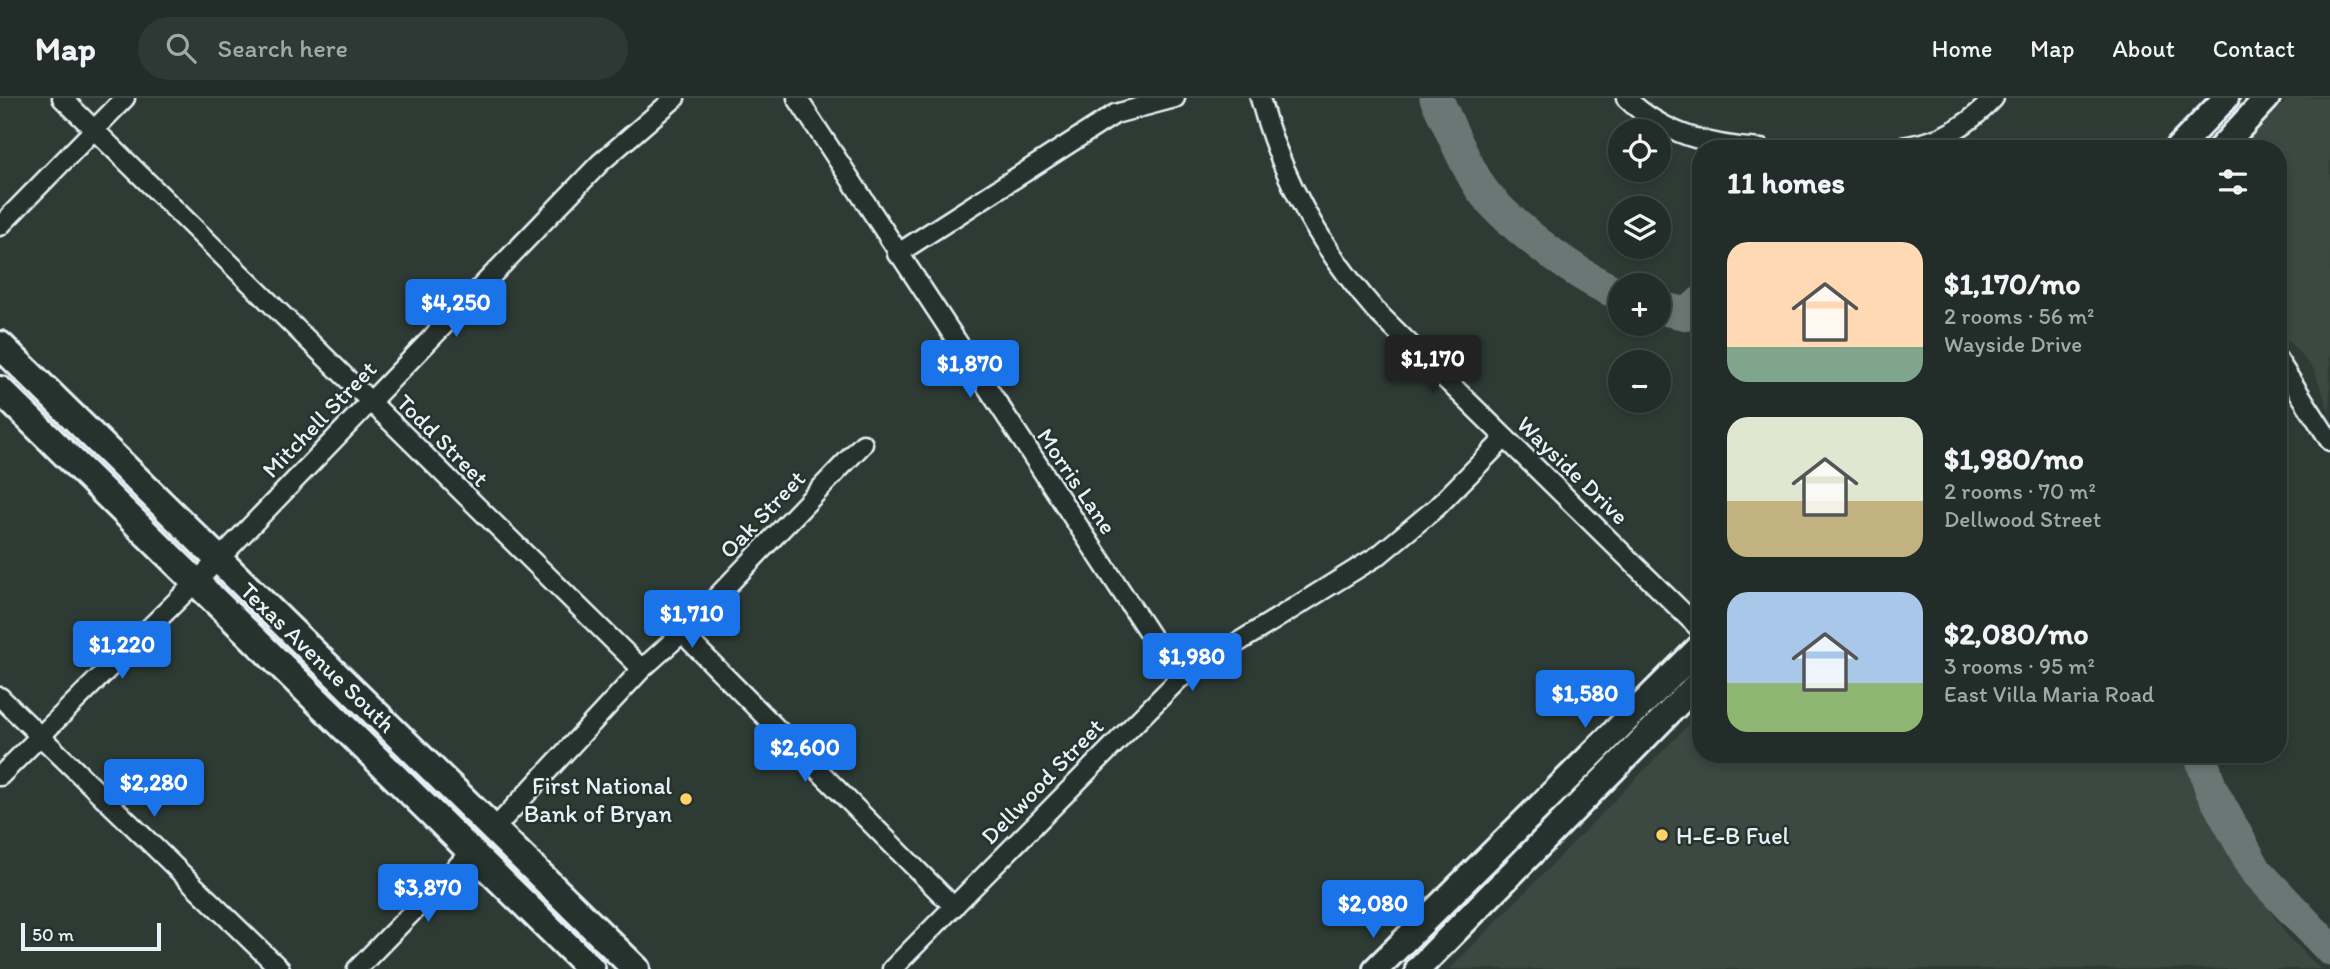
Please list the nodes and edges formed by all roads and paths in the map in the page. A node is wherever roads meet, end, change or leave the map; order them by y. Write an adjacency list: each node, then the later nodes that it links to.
1 (62, 98): 11 (street, Todd Street)
2 (125, 98): 11 (street)
3 (675, 98): 21 (street, Mitchell Street)
4 (797, 98): 17 (street, Morris Lane)
5 (1175, 98): 17 (street)
6 (1260, 98): 22 (street, Wayside Drive)
7 (1626, 98): 12 (street)
8 (1994, 98): 13 (street)
9 (2226, 98): 14 (main road)
10 (2267, 98): 15 (main road)
11 (93, 129): 16 (street); 21 (street, Todd Street)
12 (1700, 140)
13 (1939, 140)
14 (2186, 140)
15 (2228, 140)
16 (0, 226)
17 (897, 254): 31 (street, Morris Lane)
18 (0, 345): 25 (main road, Texas Avenue South)
19 (2287, 374): 23 (street)
20 (0, 390): 26 (main road, Texas Avenue South)
21 (369, 401): 25 (street, Mitchell Street); 30 (street, Todd Street)
22 (1505, 438): 27 (street, Wayside Drive); 31 (street, Dellwood Street)
23 (2330, 441)
24 (863, 444): 28 (street, Oak Street)
25 (218, 560): 26 (street, Mitchell Street); 36 (main road, Texas Avenue South)
26 (196, 582): 34 (street, Mitchell Street); 37 (main road, Texas Avenue South)
27 (1692, 620)
28 (682, 633): 30 (street, Oak Street); 38 (street)
29 (1692, 655): 44 (main road)
30 (642, 669): 36 (street, Oak Street)
31 (1179, 679): 38 (street, Dellwood Street)
32 (1692, 689): 45 (main road)
33 (0, 697): 34 (street)
34 (40, 735): 35 (street, Mitchell Street); 39 (street)
35 (0, 776)
36 (494, 829): 42 (main road, Texas Avenue South)
37 (471, 852): 40 (street); 41 (main road, Texas Avenue South)
38 (954, 907): 43 (street, Dellwood Street)
39 (281, 969)
40 (357, 969)
41 (590, 969)
42 (636, 969)
43 (892, 969)
44 (1376, 969)
45 (1418, 969)

